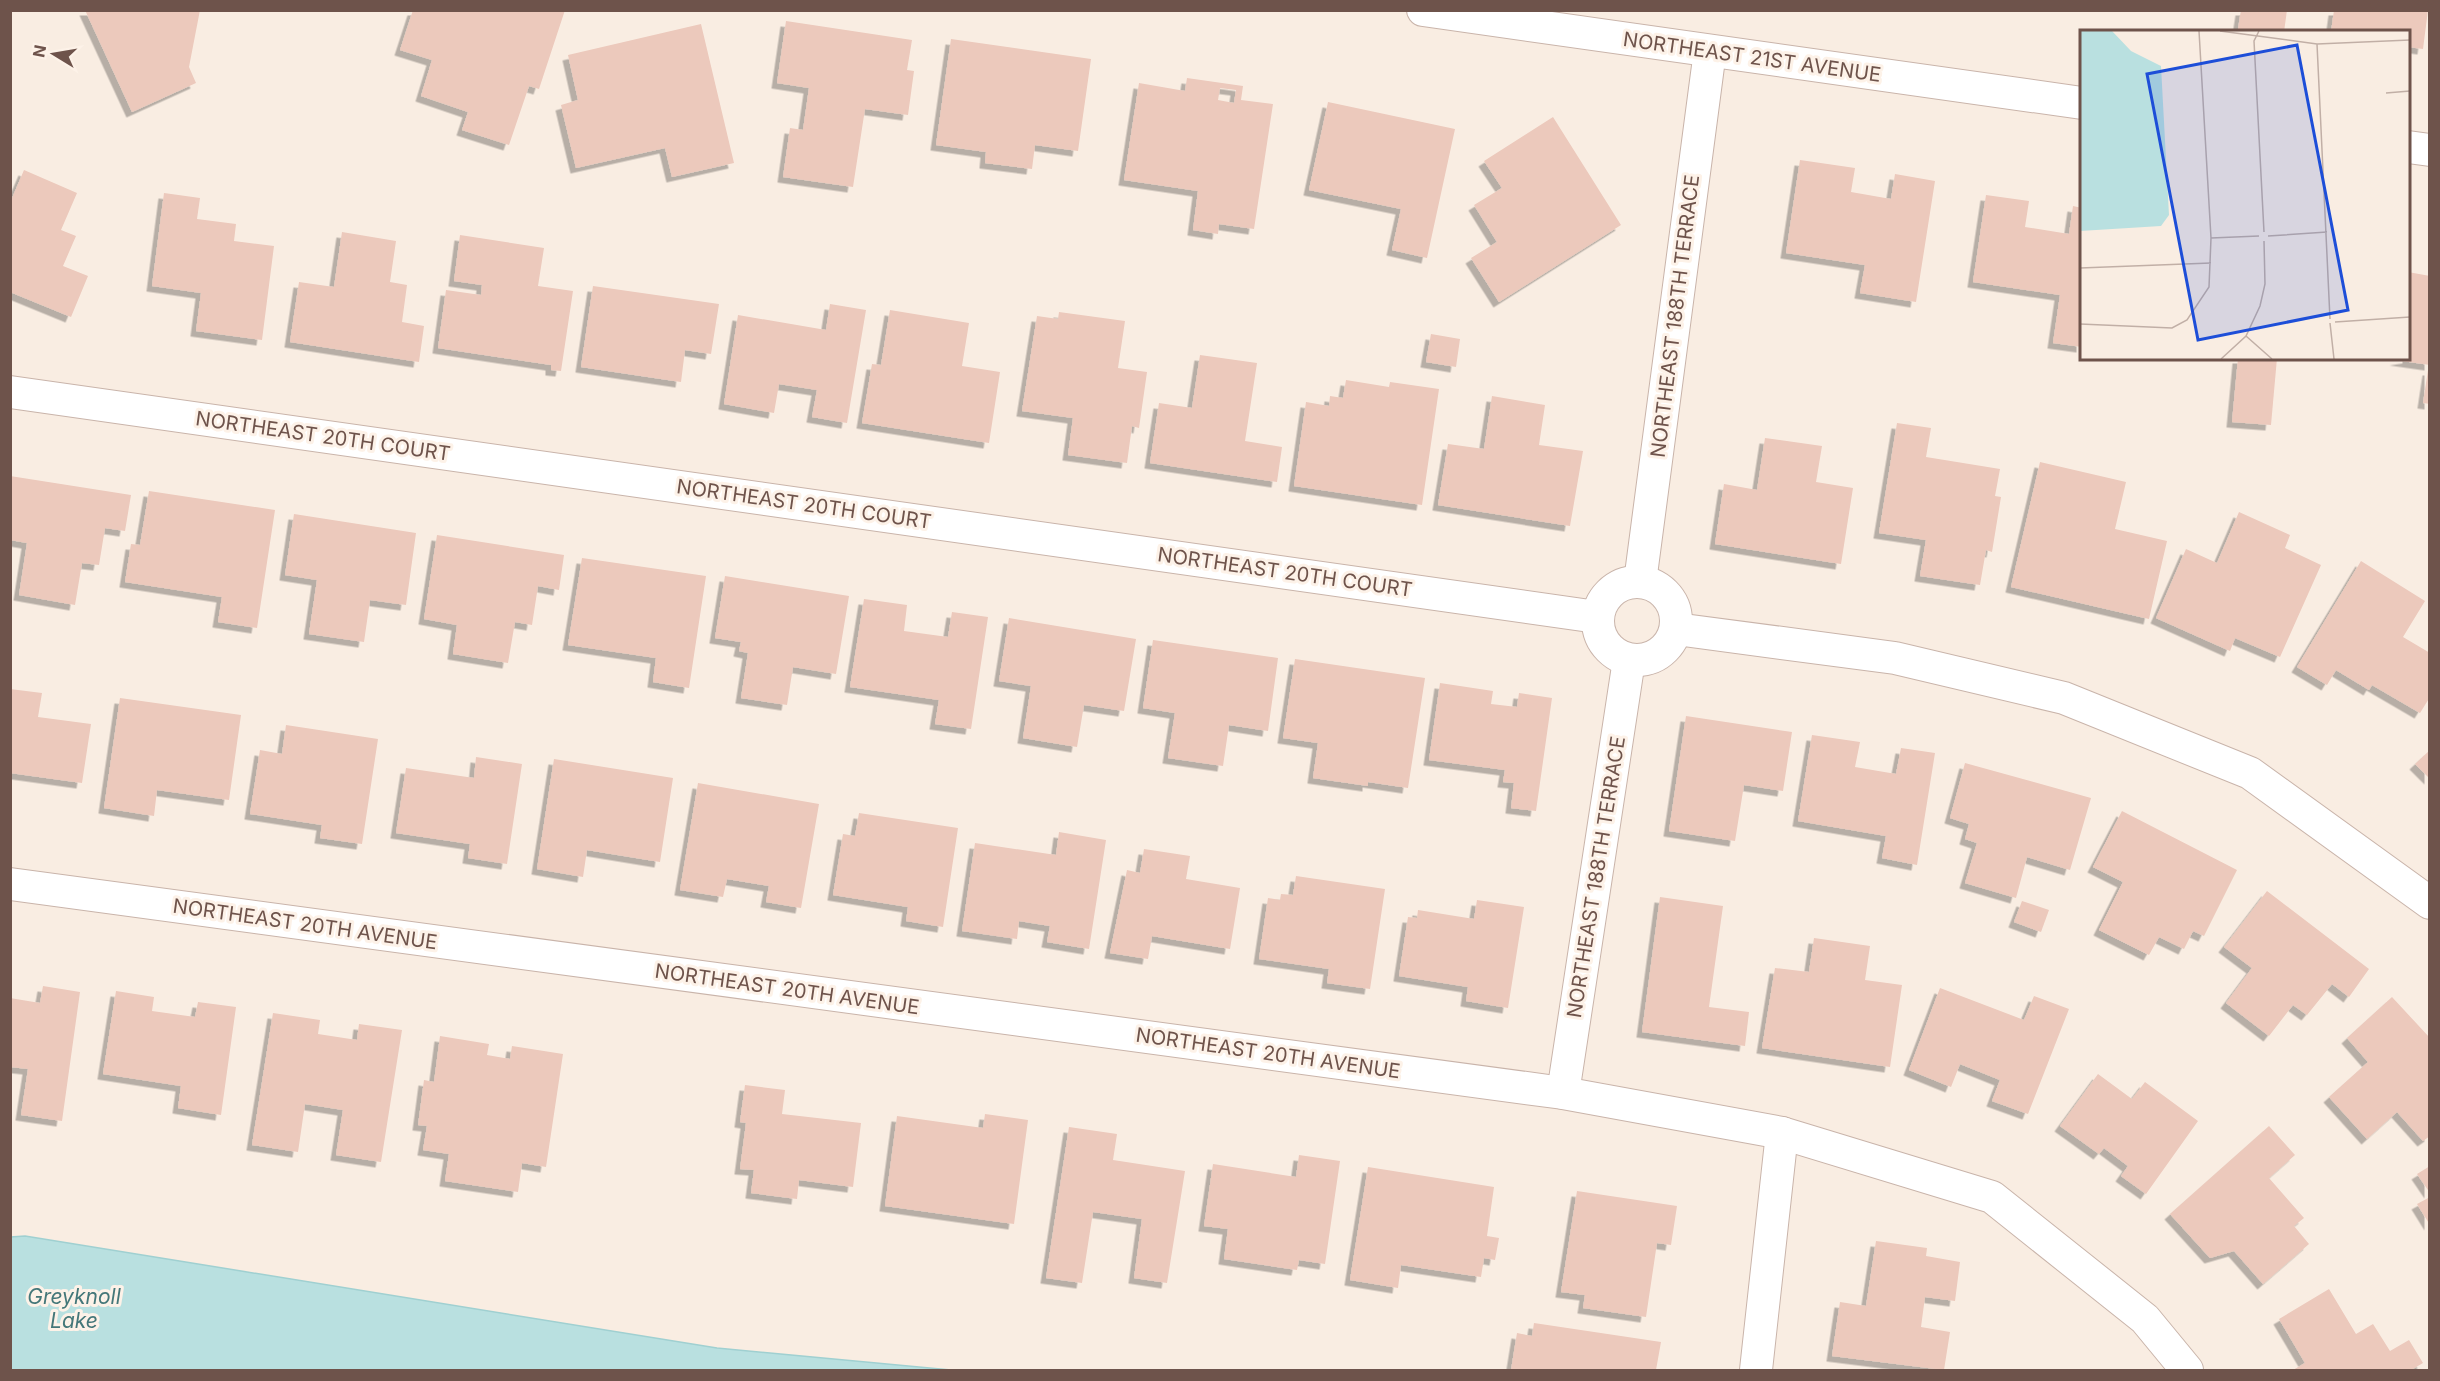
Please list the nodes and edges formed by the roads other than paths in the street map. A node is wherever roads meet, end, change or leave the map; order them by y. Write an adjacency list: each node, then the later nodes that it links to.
1 (1423, 10): 2 (street, NORTHEAST 21ST AVENUE)
2 (1710, 51): 3 (street, NORTHEAST 21ST AVENUE); 7 (street, NORTHEAST 188TH TERRACE)
3 (2080, 103)
4 (2410, 147): 5 (street)
5 (2430, 150)
6 (10, 392): 8 (street, NORTHEAST 20TH COURT)
7 (1640, 582): 8 (street); 9 (street)
8 (1598, 617): 10 (street)
9 (1676, 629): 10 (street); 12 (street)
10 (1629, 660): 13 (street, NORTHEAST 188TH TERRACE)
11 (10, 884): 13 (street, NORTHEAST 20TH AVENUE)
12 (2430, 903)
13 (1563, 1093): 14 (street, NORTHEAST 20TH AVENUE)
14 (1782, 1133): 15 (street); 16 (street, NORTHEAST 20TH AVENUE)
15 (1756, 1371)
16 (2187, 1371)

